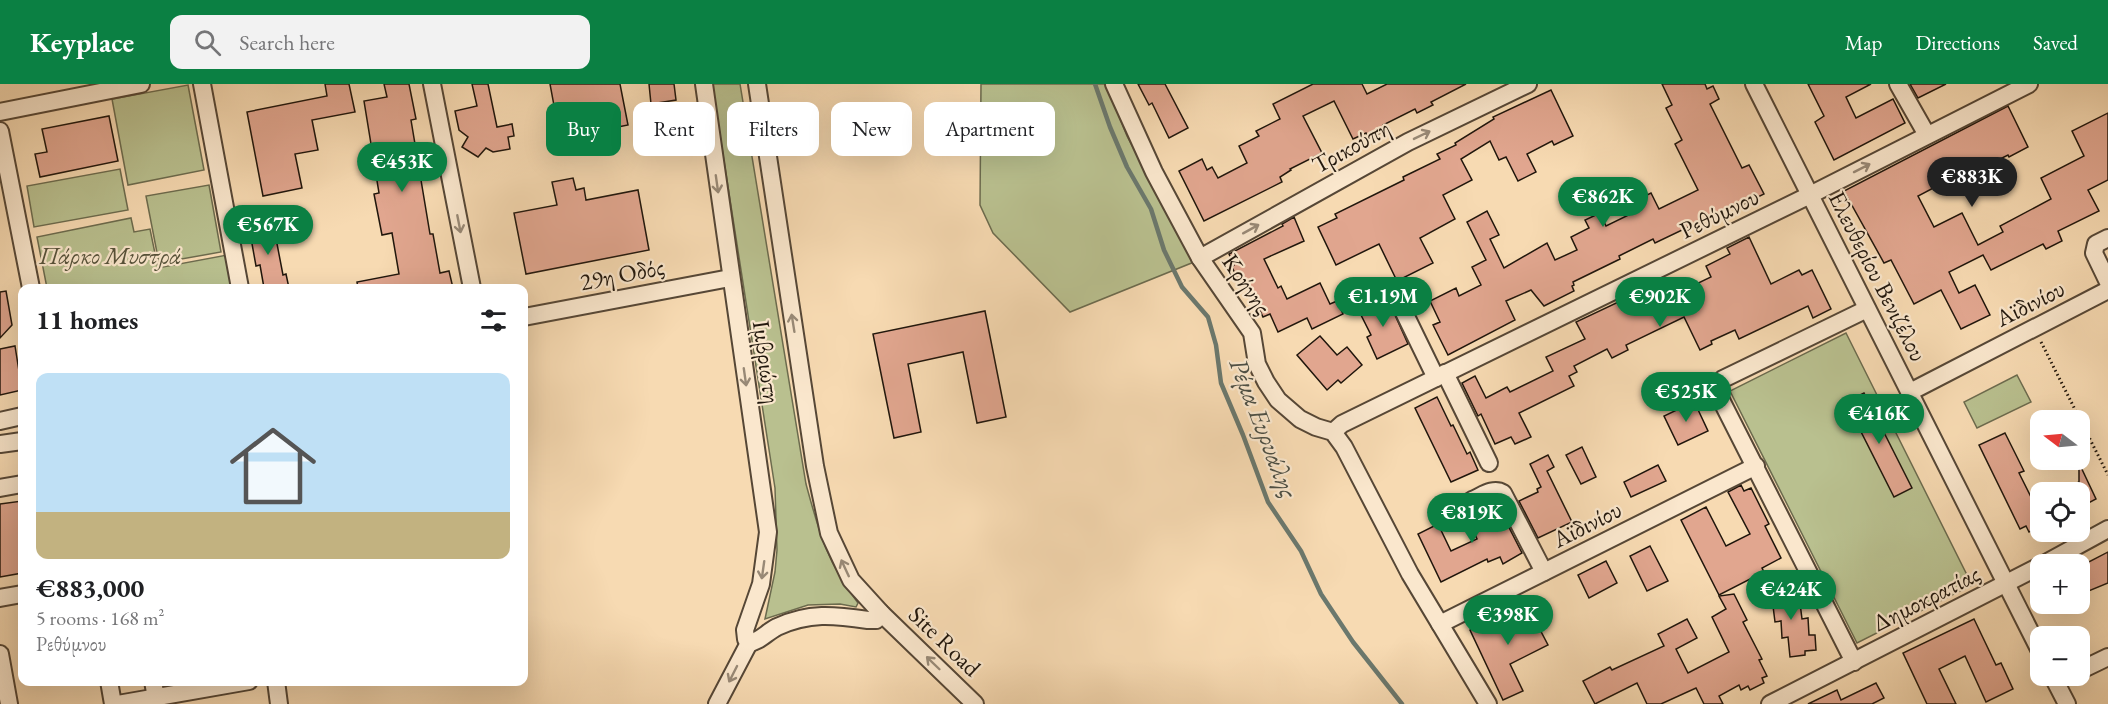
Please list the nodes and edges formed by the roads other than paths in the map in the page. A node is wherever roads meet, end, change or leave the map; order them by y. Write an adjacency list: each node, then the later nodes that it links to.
1 (141, 84): 11 (street)
2 (202, 84): 20 (street)
3 (432, 84): 21 (street, one-way to 21)
4 (704, 84): 17 (street, Ιμβριώτη, one-way to 17)
5 (757, 84): 45 (street, Ιμβριώτη, one-way to 5)
6 (1114, 84): 16 (street, Κρήνης)
7 (1528, 84): 16 (street, Τρικούπη, one-way to 7)
8 (1754, 84): 14 (street, Ελευθερίου Βενιζέλου)
9 (1898, 84): 13 (street)
10 (2029, 84): 13 (street, Ρεθύμνου)
11 (0, 112)
12 (0, 131): 19 (street)
13 (1927, 135): 14 (street, Ρεθύμνου, one-way to 13)
14 (1810, 195): 24 (street, Ελευθερίου Βενιζέλου); 26 (street, Ρεθύμνου)
15 (2108, 238): 18 (street)
16 (1200, 258): 30 (street, Κρήνης)
17 (730, 278): 25 (street, 29η Οδός); 48 (street, Ιμβριώτη, one-way to 48)
18 (2108, 282)
19 (30, 284)
20 (239, 284)
21 (471, 284)
22 (2108, 290): 27 (street, Αϊδινίου)
23 (1398, 300): 26 (street)
24 (1868, 309): 27 (street, Ελευθερίου Βενιζέλου); 34 (street)
25 (528, 316)
26 (1441, 376): 30 (street, Ρεθύμνου); 33 (street)
27 (1910, 392): 42 (street, Ελευθερίου Βενιζέλου)
28 (18, 417): 29 (street)
29 (0, 421)
30 (1333, 432): 46 (street)
31 (18, 442): 32 (street)
32 (0, 444)
33 (1489, 463)
34 (1756, 466): 41 (street, Αϊδινίου); 51 (street)
35 (18, 485): 36 (street)
36 (0, 488)
37 (1472, 500): 41 (street)
38 (2108, 529): 39 (street)
39 (2062, 554)
40 (2030, 571): 42 (street, Δημοκρατίας)
41 (1544, 572): 46 (street, Αϊδινίου)
42 (2006, 584): 47 (street, Ελευθερίου Βενιζέλου); 51 (street, Δημοκρατίας)
43 (18, 595): 44 (street)
44 (0, 598)
45 (881, 613): 48 (street); 62 (street, Site Road, one-way to 45)
46 (1440, 624): 63 (street)
47 (2030, 631)
48 (749, 643): 61 (street, one-way to 61)
49 (0, 654): 58 (street)
50 (2108, 657): 52 (street)
51 (1854, 662): 64 (street, Δημοκρατίας)
52 (2090, 666)
53 (111, 686): 59 (street)
54 (190, 686): 57 (street)
55 (277, 686): 60 (street)
56 (2058, 686): 65 (street)
57 (154, 689): 59 (street)
58 (9, 704)
59 (116, 704)
60 (279, 704)
61 (717, 704)
62 (975, 704)
63 (1488, 704)
64 (1770, 704)
65 (2067, 704)

